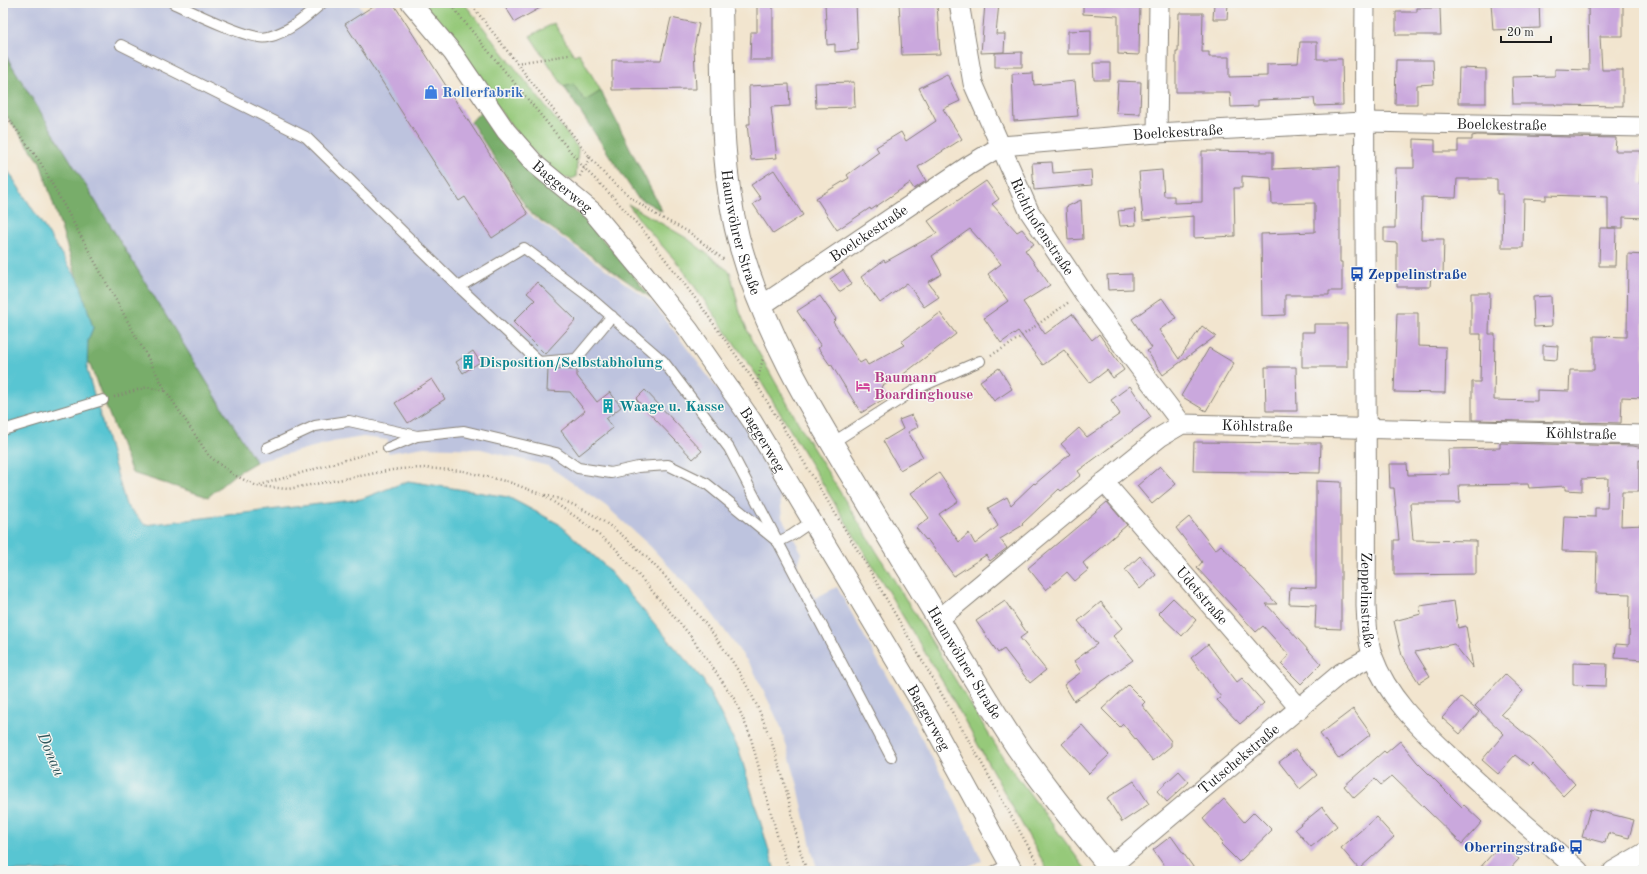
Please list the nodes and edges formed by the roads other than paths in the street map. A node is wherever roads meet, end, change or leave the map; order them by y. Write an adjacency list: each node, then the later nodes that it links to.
1 (173, 3): 2 (lane)
2 (322, 3)
3 (411, 3): 27 (street, Baggerweg)
4 (721, 3): 14 (street, Haunwöhrer Straße)
5 (959, 3): 12 (street, Richthofenstraße)
6 (1159, 3): 11 (street)
7 (1365, 3): 9 (street, Zeppelinstraße)
8 (121, 45): 13 (lane)
9 (1364, 122): 10 (street, Boelckestraße); 11 (street, Boelckestraße); 19 (street, Zeppelinstraße)
10 (1644, 127)
11 (1157, 132): 12 (street, Boelckestraße)
12 (1001, 146): 14 (street, Boelckestraße); 18 (street, Richthofenstraße)
13 (459, 287): 15 (lane); 15 (lane)
14 (762, 306): 23 (street, Haunwöhrer Straße)
15 (612, 316): 28 (lane)
16 (980, 361): 23 (lane)
17 (103, 400): 20 (lane)
18 (1182, 424): 19 (street, Köhlstraße); 26 (street)
19 (1368, 429): 21 (street, Köhlstraße); 30 (street, Zeppelinstraße)
20 (3, 430)
21 (1644, 435)
22 (417, 436): 24 (lane); 25 (lane); 28 (lane)
23 (832, 443): 29 (street, Haunwöhrer Straße)
24 (267, 448)
25 (388, 448)
26 (1104, 482): 29 (street); 31 (street, Udetstraße)
27 (811, 522): 28 (lane); 34 (street, Baggerweg)
28 (778, 542): 32 (lane)
29 (939, 619): 35 (street, Haunwöhrer Straße)
30 (1372, 656): 31 (street, Tutschekstraße); 36 (street, Zeppelinstraße)
31 (1300, 709): 35 (street, Tutschekstraße)
32 (891, 757)
33 (1644, 853): 37 (street)
34 (1006, 869)
35 (1111, 869)
36 (1579, 871)
37 (1613, 871)

